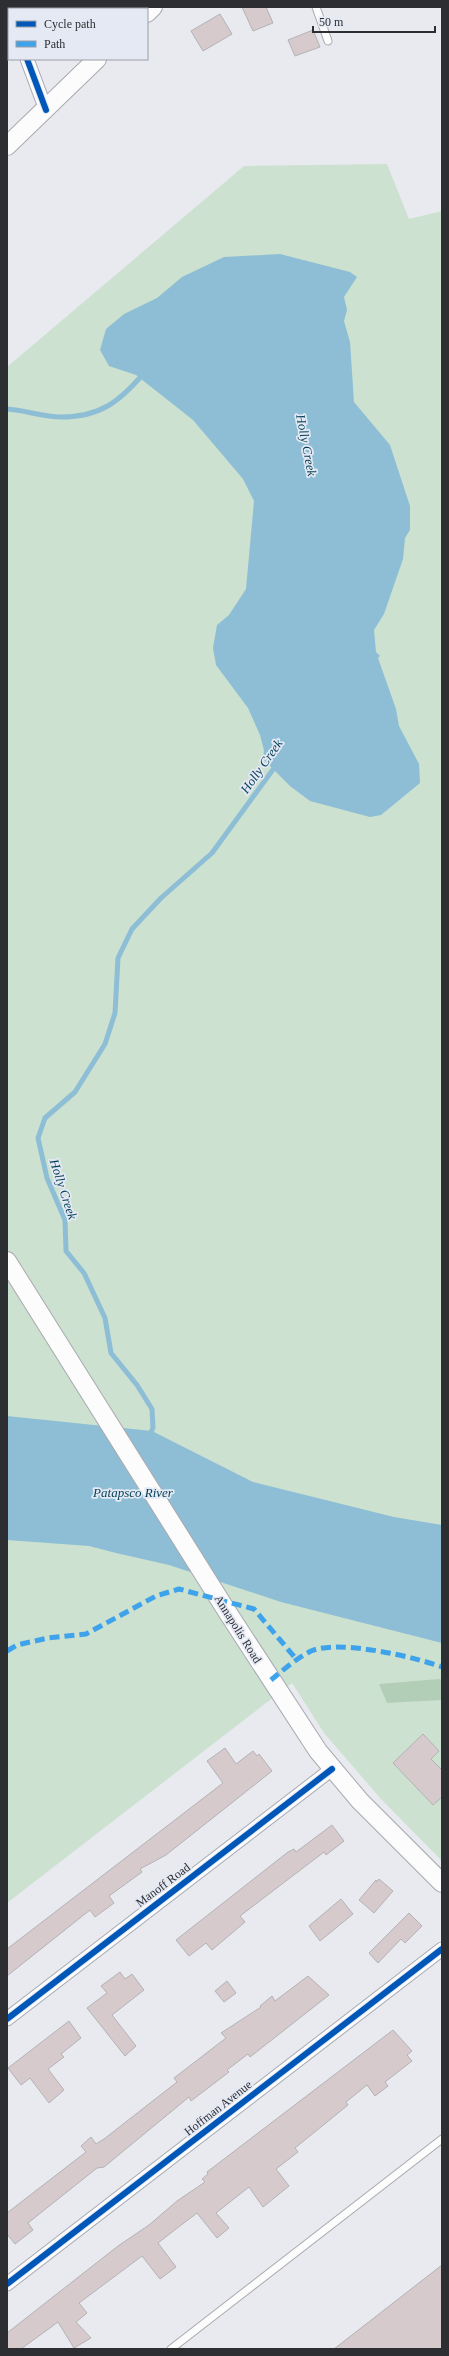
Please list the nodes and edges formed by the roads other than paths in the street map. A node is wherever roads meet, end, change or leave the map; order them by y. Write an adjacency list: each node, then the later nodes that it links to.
1 (316, 7): 2 (lane)
2 (328, 41)
3 (27, 60): 5 (street)
4 (97, 60): 5 (main road)
5 (46, 110): 6 (main road)
6 (7, 146)
7 (7, 1261): 8 (main road, Annapolis Road)
8 (332, 1769): 9 (main road, Annapolis Road); 11 (street, Manoff Road)
9 (442, 1883)
10 (442, 1949): 13 (street, Hoffman Avenue)
11 (7, 2019)
12 (442, 2139): 14 (lane)
13 (7, 2284)
14 (171, 2349)

